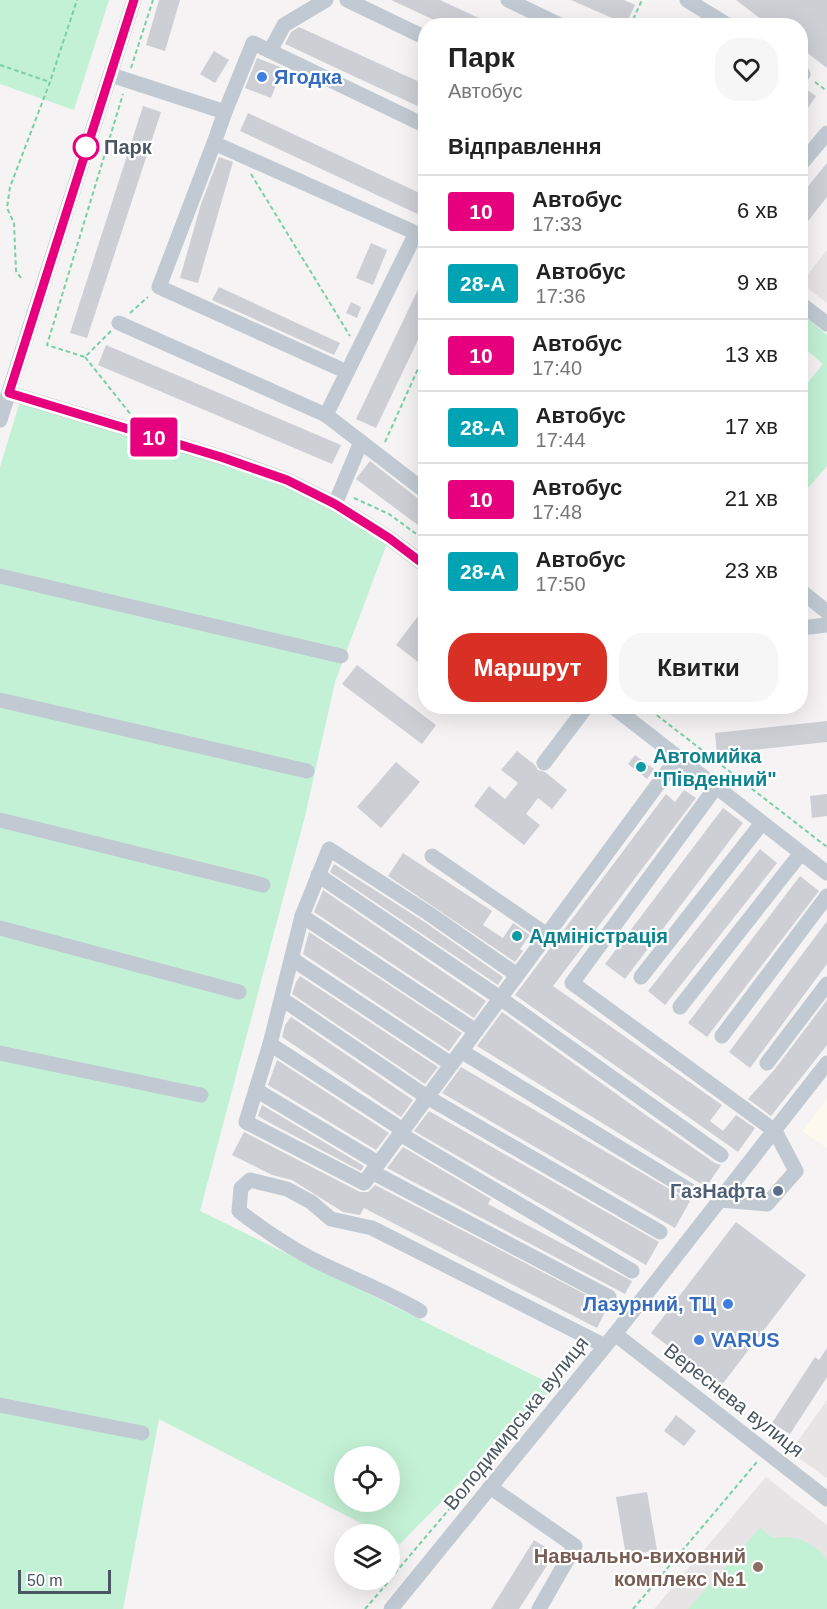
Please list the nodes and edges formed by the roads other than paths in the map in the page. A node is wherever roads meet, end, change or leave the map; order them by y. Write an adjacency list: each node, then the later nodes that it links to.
1 (134, 0): 10 (street)
2 (326, 0): 9 (street)
3 (347, 0): 8 (street)
4 (508, 0): 6 (street)
5 (687, 0): 7 (street)
6 (545, 18)
7 (716, 18)
8 (418, 34)
9 (270, 51): 11 (street); 12 (street)
10 (111, 75): 11 (street); 20 (street)
11 (225, 112): 14 (street)
12 (418, 122)
13 (827, 133): 15 (street)
14 (214, 143): 19 (street); 19 (street)
15 (808, 156)
16 (808, 309): 18 (street)
17 (119, 323): 21 (street)
18 (827, 324)
19 (347, 372): 21 (street)
20 (9, 393): 22 (street); 25 (street)
21 (326, 415): 23 (street)
22 (0, 420)
23 (362, 442): 24 (street); 25 (street)
24 (418, 486)
25 (335, 504): 26 (street)
26 (418, 560)
27 (0, 576): 32 (street)
28 (808, 597): 29 (street)
29 (827, 612)
30 (827, 626): 31 (street)
31 (808, 627)
32 (341, 656)
33 (0, 700): 38 (street)
34 (581, 714): 37 (street)
35 (622, 714): 36 (street)
36 (678, 757): 39 (street); 50 (street)
37 (544, 763)
38 (307, 771)
39 (716, 788): 41 (street); 70 (street)
40 (0, 820): 46 (street)
41 (762, 823): 42 (street); 53 (street)
42 (801, 853): 44 (street); 58 (street)
43 (432, 856): 50 (street)
44 (827, 873)
45 (318, 875): 48 (street); 52 (street); 56 (street)
46 (263, 885)
47 (827, 896): 60 (street)
48 (302, 916): 51 (street); 59 (street)
49 (0, 928): 55 (street)
50 (547, 935): 52 (street)
51 (292, 959): 57 (street); 66 (street)
52 (517, 975): 56 (street)
53 (641, 977)
54 (827, 984): 64 (street)
55 (239, 992)
56 (500, 998): 59 (street); 72 (street)
57 (282, 999): 61 (street); 69 (street)
58 (680, 1007)
59 (476, 1031): 62 (street)
60 (722, 1036)
61 (270, 1044): 67 (street); 71 (street)
62 (461, 1051): 66 (street); 74 (street)
63 (0, 1053): 68 (street)
64 (767, 1063)
65 (827, 1063): 70 (street, Володимирська вулиця)
66 (452, 1064): 69 (street)
67 (256, 1090): 73 (street); 73 (street)
68 (201, 1095)
69 (427, 1097): 71 (street); 76 (street)
70 (775, 1131): 75 (street, Володимирська вулиця); 75 (street)
71 (402, 1132): 73 (street); 77 (street)
72 (721, 1155)
73 (375, 1168): 78 (street)
74 (692, 1191)
75 (720, 1200): 80 (street, Володимирська вулиця)
76 (660, 1232)
77 (632, 1271)
78 (609, 1297)
79 (420, 1311): 80 (street, Вереснева вулиця)
80 (610, 1340): 83 (street, Володимирська вулиця); 84 (street, Вереснева вулиця)
81 (0, 1405): 82 (street)
82 (142, 1433)
83 (490, 1487): 85 (street, Володимирська вулиця); 86 (street)
84 (827, 1499)
85 (396, 1607)
86 (539, 1609)

